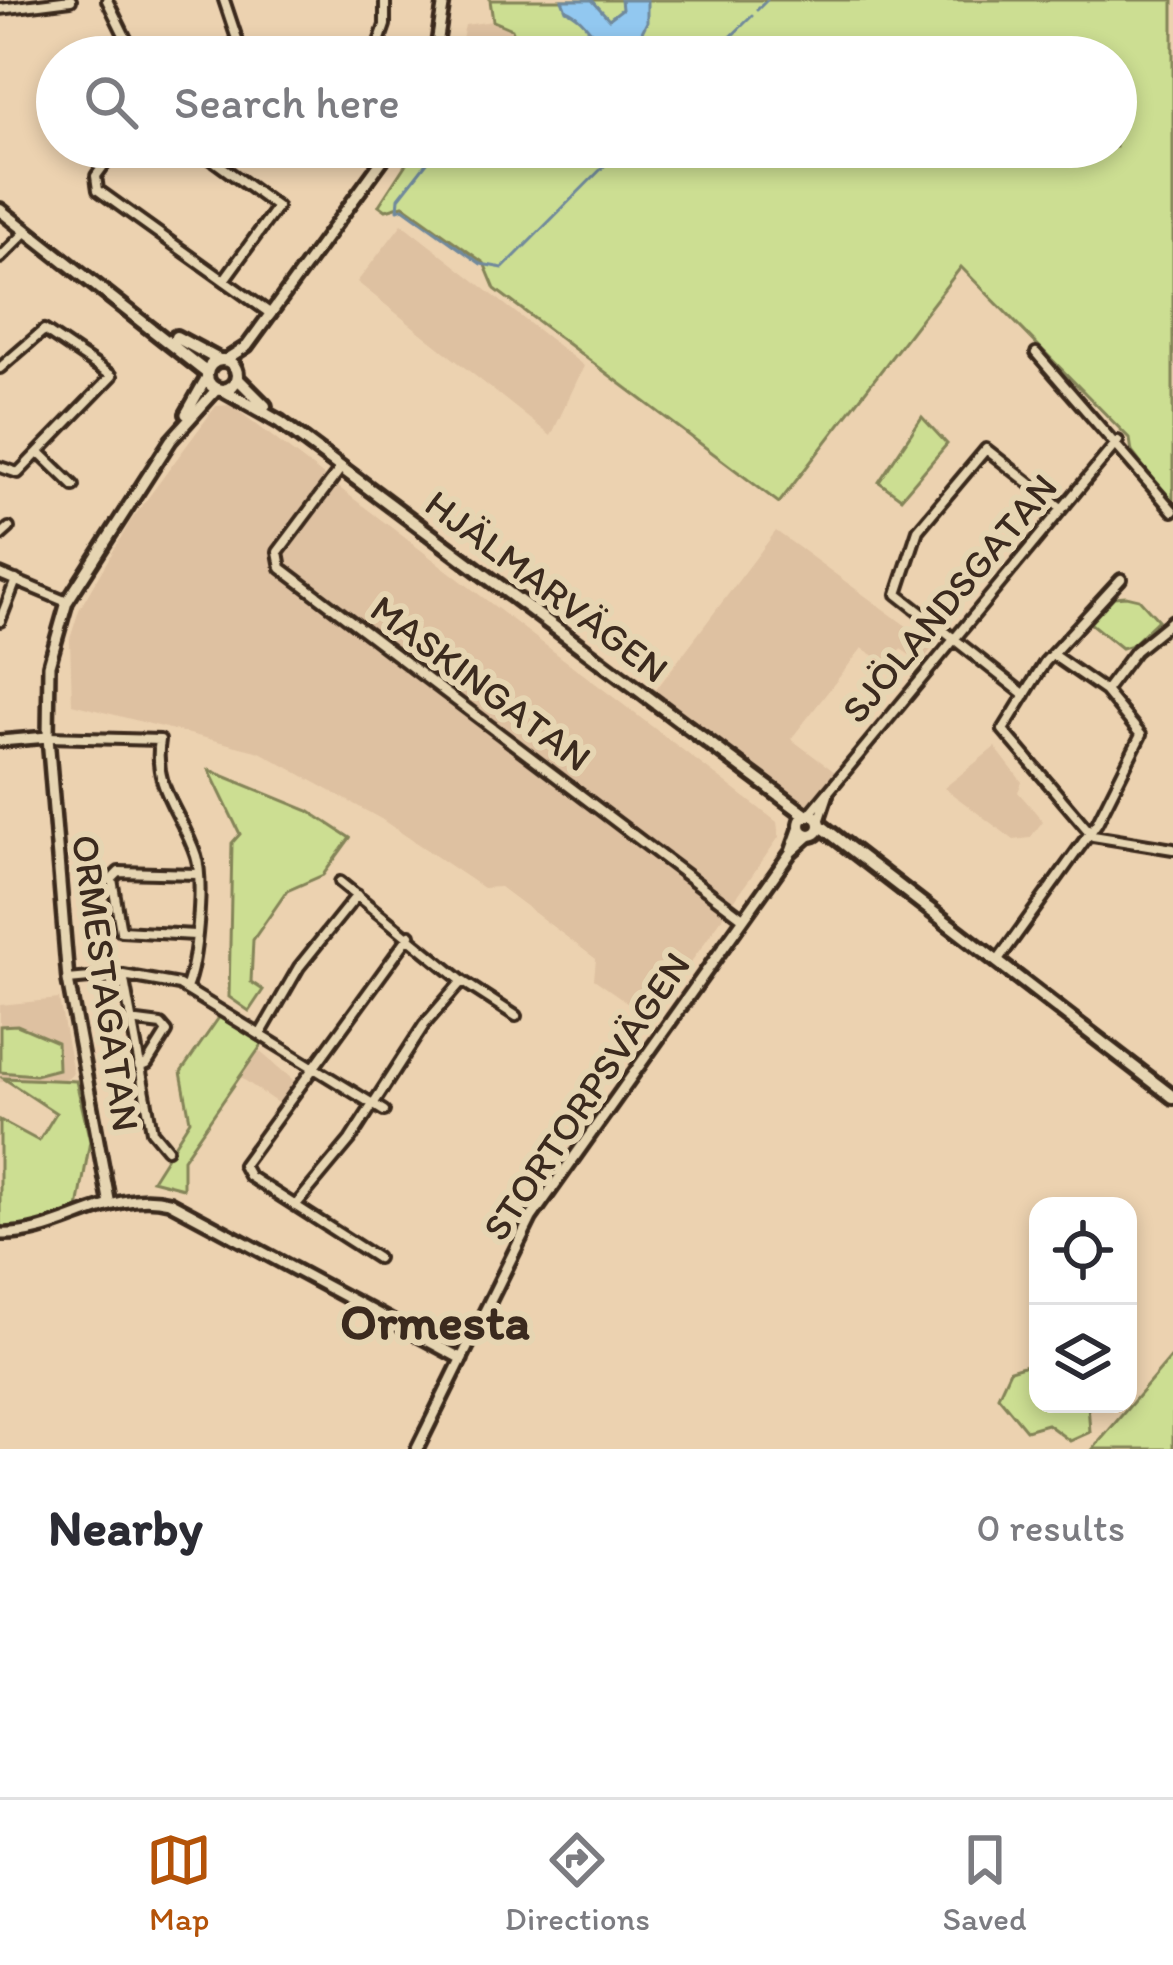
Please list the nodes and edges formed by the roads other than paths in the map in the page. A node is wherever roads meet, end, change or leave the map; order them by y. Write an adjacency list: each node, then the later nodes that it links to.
1 (70, 0): 6 (street)
2 (106, 0): 7 (street)
3 (224, 0): 8 (street)
4 (385, 0): 9 (street)
5 (444, 0): 10 (street)
6 (0, 9)
7 (124, 36)
8 (236, 36)
9 (381, 36)
10 (438, 36)
11 (102, 168): 17 (street)
12 (224, 168): 17 (street)
13 (377, 168): 18 (street)
14 (0, 210): 15 (main road)
15 (27, 230): 16 (street); 19 (main road)
16 (0, 258)
17 (224, 280): 18 (street)
18 (271, 314): 20 (street)
19 (152, 325): 22 (main road); 24 (main road)
20 (247, 346): 22 (street); 25 (street)
21 (1036, 353): 29 (street)
22 (222, 360): 24 (main road); 25 (main road, HJÄLMARVÄGEN)
23 (0, 368): 30 (street)
24 (207, 375): 26 (main road); 28 (street, ORMESTAGATAN)
25 (237, 376): 26 (main road); 27 (main road, HJÄLMARVÄGEN)
26 (220, 390): 27 (main road, HJÄLMARVÄGEN); 28 (street, ORMESTAGATAN)
27 (280, 422): 32 (main road, HJÄLMARVÄGEN)
28 (171, 440): 41 (street, ORMESTAGATAN)
29 (1118, 442): 34 (street, SJÖLANDSGATAN); 35 (street)
30 (39, 452): 31 (street); 33 (street)
31 (0, 467)
32 (341, 468): 50 (main road, HJÄLMARVÄGEN); 56 (street, MASKINGATAN)
33 (74, 486)
34 (1061, 508): 44 (street, SJÖLANDSGATAN); 44 (street)
35 (1173, 511)
36 (9, 528): 37 (street)
37 (0, 536)
38 (0, 574): 40 (street)
39 (1121, 579): 45 (street)
40 (16, 580): 41 (street); 43 (street)
41 (67, 602): 48 (street, ORMESTAGATAN)
42 (1173, 620): 46 (street)
43 (0, 621)
44 (951, 638): 47 (street); 50 (street, SJÖLANDSGATAN)
45 (1053, 655): 46 (street); 47 (street)
46 (1105, 691): 51 (street)
47 (1025, 695): 51 (street)
48 (48, 737): 49 (street); 53 (street); 61 (street, ORMESTAGATAN)
49 (0, 741)
50 (810, 825): 56 (street, STORTORPSVÄGEN); 59 (main road, HJÄLMARVÄGEN)
51 (1090, 832): 52 (street); 59 (street)
52 (1173, 849)
53 (197, 874): 57 (street); 57 (street)
54 (340, 882): 55 (street)
55 (357, 895): 58 (street); 66 (street)
56 (743, 918): 77 (street, STORTORPSVÄGEN)
57 (195, 934): 63 (street)
58 (410, 935): 62 (street); 68 (street)
59 (996, 963): 69 (main road, HJÄLMARVÄGEN)
60 (123, 975): 61 (street); 63 (street); 65 (street)
61 (68, 980): 73 (street, ORMESTAGATAN)
62 (462, 981): 64 (street); 70 (street)
63 (186, 988): 66 (street)
64 (516, 1016)
65 (130, 1021): 67 (street); 67 (street)
66 (261, 1033): 68 (street)
67 (138, 1066): 72 (street)
68 (316, 1068): 70 (street); 74 (street)
69 (1173, 1097)
70 (374, 1105): 71 (street); 74 (street)
71 (384, 1111)
72 (167, 1149)
73 (110, 1205): 75 (street); 77 (street)
74 (295, 1206): 76 (street)
75 (0, 1234)
76 (377, 1258)
77 (462, 1359): 78 (street, STORTORPSVÄGEN)
78 (417, 1449)

